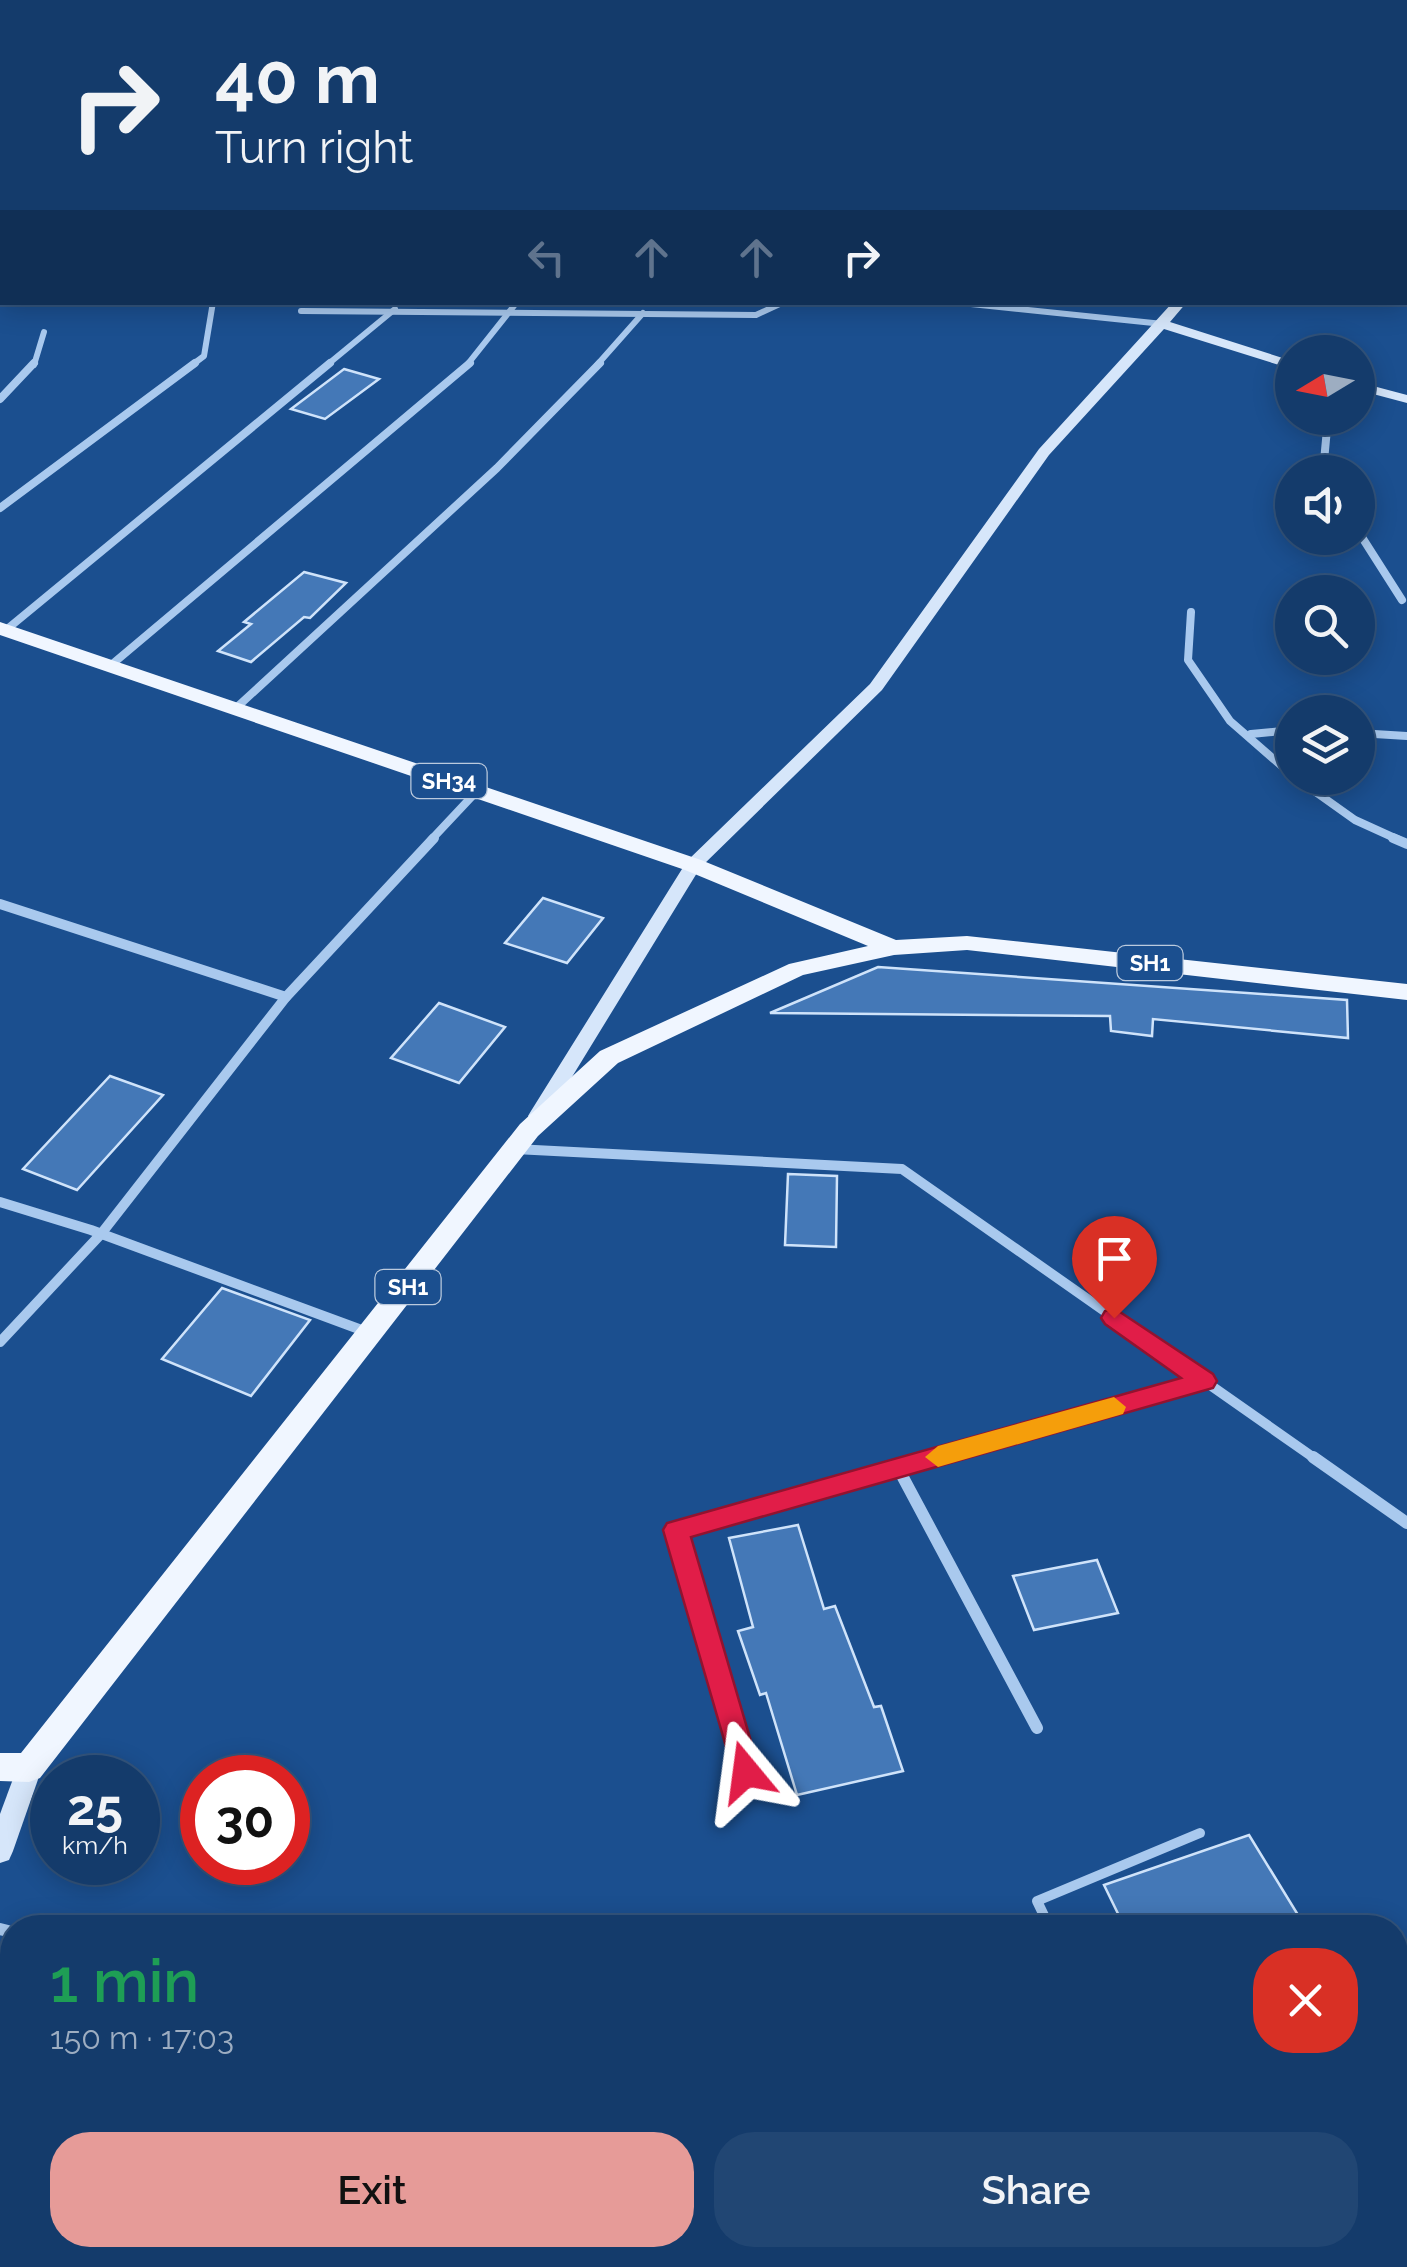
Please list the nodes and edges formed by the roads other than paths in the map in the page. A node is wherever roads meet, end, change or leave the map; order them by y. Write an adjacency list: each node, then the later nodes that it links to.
1 (212, 305): 15 (street)
2 (778, 305): 8 (street)
3 (981, 305): 9 (street)
4 (1179, 305): 9 (main road)
5 (515, 306): 6 (street); 8 (street); 20 (street)
6 (396, 309): 7 (street); 19 (street)
7 (301, 311)
8 (643, 313): 21 (street)
9 (1163, 324): 11 (main road); 30 (main road)
10 (44, 332): 13 (street)
11 (1275, 360)
12 (1375, 391): 14 (main road)
13 (0, 399)
14 (1407, 399)
15 (0, 508)
16 (1374, 555): 17 (street)
17 (1405, 602)
18 (1191, 612): 23 (street)
19 (3, 629): 20 (main road, SH34)
20 (110, 666): 21 (main road, SH34)
21 (236, 708): 27 (main road, SH34)
22 (1275, 732): 23 (street)
23 (1251, 734): 26 (street)
24 (1375, 734): 25 (street)
25 (1407, 736)
26 (1275, 762)
27 (477, 791): 30 (main road, SH34); 34 (street)
28 (1320, 795): 29 (street)
29 (1407, 844)
30 (693, 865): 32 (main road, SH34); 35 (main road)
31 (0, 904): 34 (street)
32 (894, 948): 33 (main road, SH1); 35 (main road, SH1)
33 (1407, 992)
34 (286, 997): 37 (street)
35 (521, 1140): 38 (main road, SH1); 40 (street)
36 (0, 1202): 37 (street)
37 (101, 1234): 38 (street); 39 (street)
38 (372, 1334): 46 (main road, SH1)
39 (0, 1342)
40 (1204, 1381): 41 (street); 43 (street)
41 (898, 1468): 45 (street); 47 (street)
42 (1407, 1512): 43 (street)
43 (1392, 1513): 44 (street)
44 (1407, 1523)
45 (1037, 1728)
46 (15, 1768): 49 (main road)
47 (746, 1772)
48 (1200, 1834): 50 (lane)
49 (0, 1851)
50 (1044, 1915)

